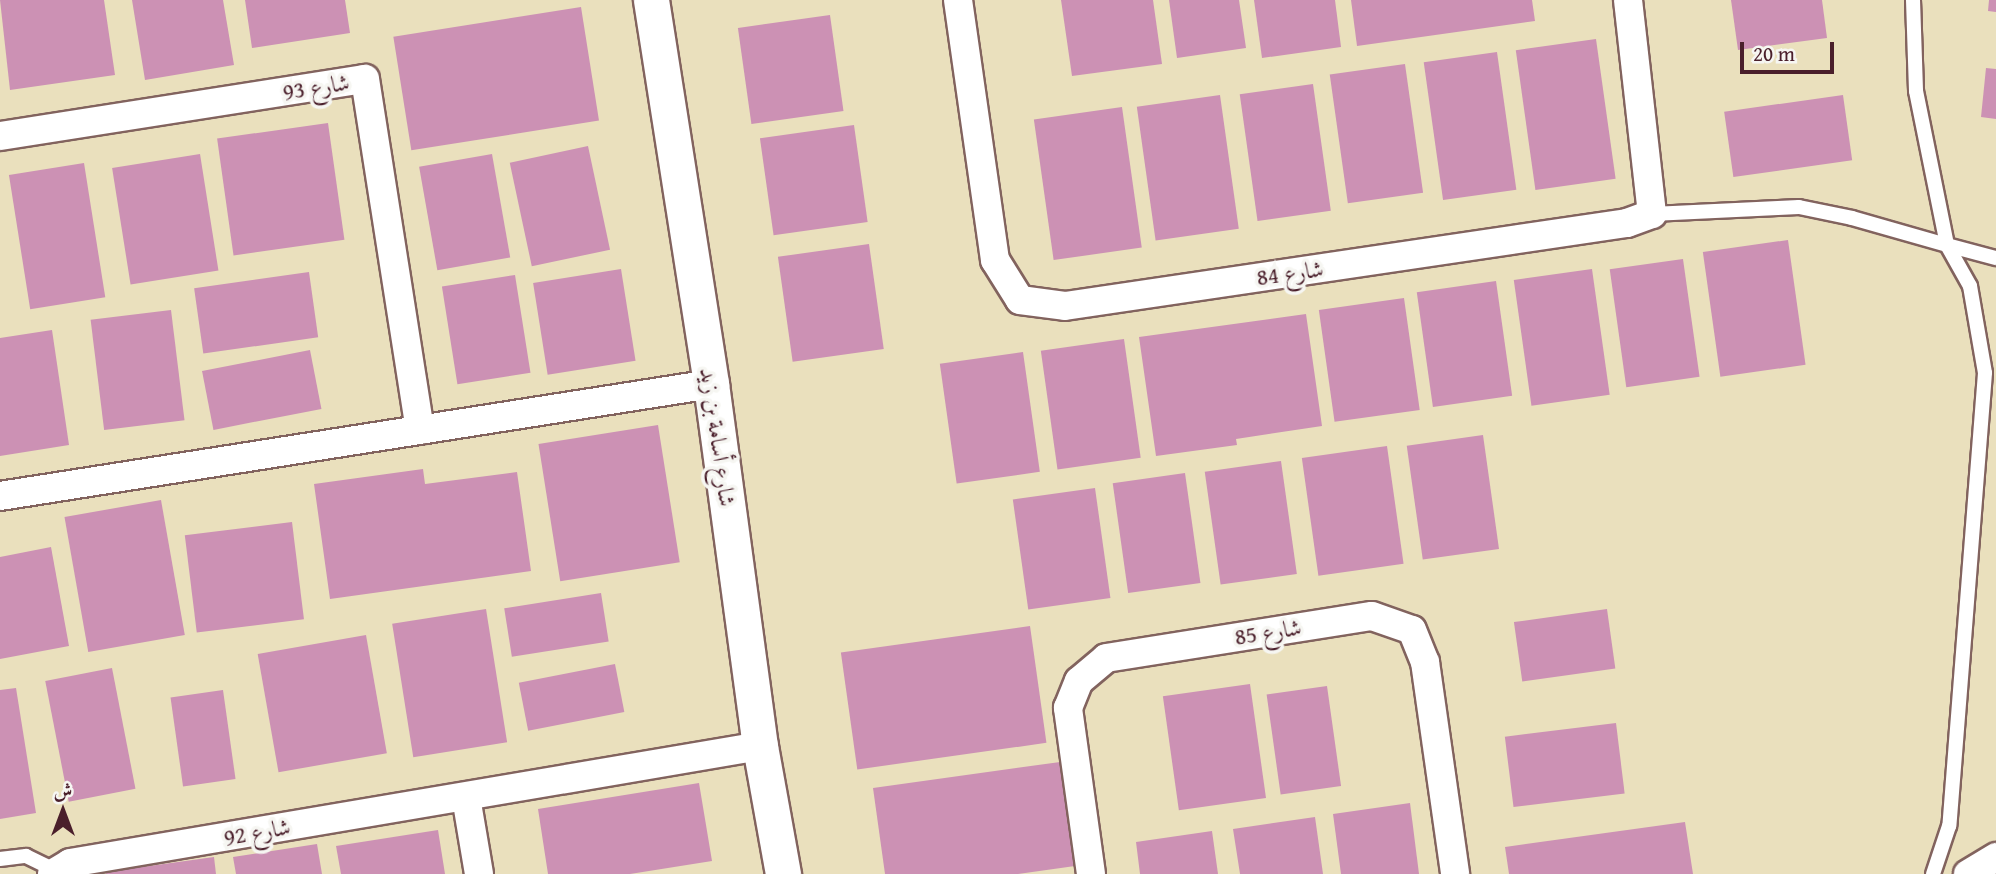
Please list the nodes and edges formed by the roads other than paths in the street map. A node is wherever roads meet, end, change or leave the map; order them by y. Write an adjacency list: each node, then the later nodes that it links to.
1 (651, 0): 2 (street); 10 (street, شارع أسامة بن زيد)
2 (656, 0)
3 (958, 0): 7 (street, شارع 84)
4 (1628, 0): 7 (street)
5 (1913, 0): 8 (lane)
6 (0, 136): 11 (street, شارع 93)
7 (1652, 214): 8 (lane)
8 (1947, 245): 9 (lane); 22 (lane)
9 (1996, 258)
10 (711, 384): 11 (street); 13 (street, شارع أسامة بن زيد)
11 (420, 430): 12 (street)
12 (0, 496)
13 (760, 746): 14 (street, شارع 92); 19 (street, شارع أسامة بن زيد)
14 (466, 797): 17 (street, شارع 92); 18 (street)
15 (1996, 857): 23 (street)
16 (0, 859): 17 (lane)
17 (53, 872)
18 (479, 874)
19 (783, 874)
20 (1091, 874): 21 (street, شارع 85)
21 (1455, 874)
22 (1933, 874)
23 (1968, 874)

